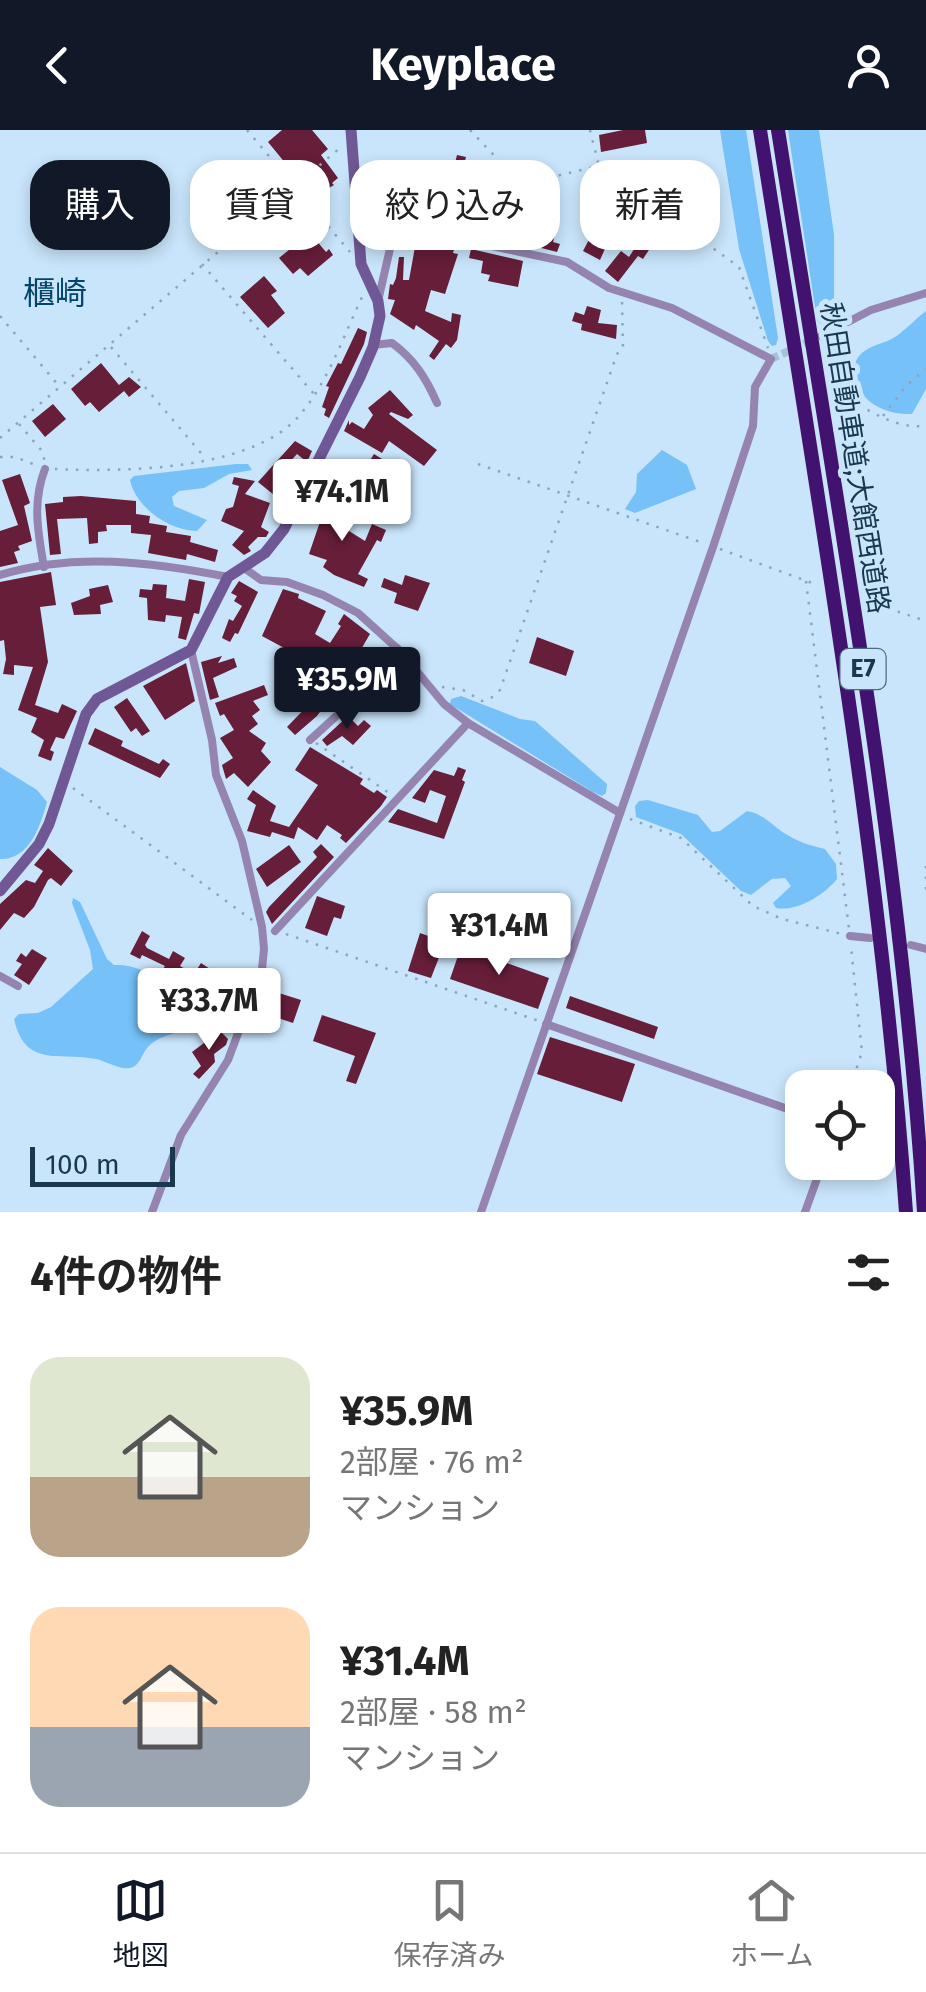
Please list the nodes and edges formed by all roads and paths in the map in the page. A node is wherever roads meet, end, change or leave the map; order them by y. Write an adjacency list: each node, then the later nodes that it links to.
1 (247, 130): 7 (path)
2 (470, 130): 9 (path)
3 (590, 130): 10 (path)
4 (760, 130): 69 (highway, 秋田自動車道;大館西道路 / E7)
5 (778, 130): 77 (highway, 秋田自動車道;大館西道路 / E7)
6 (351, 134): 8 (path); 17 (main road)
7 (272, 160)
8 (324, 160)
9 (498, 160)
10 (598, 160)
11 (330, 228): 17 (path)
12 (219, 250): 16 (path)
13 (390, 250): 21 (street)
14 (513, 250): 20 (street)
15 (715, 250): 27 (path)
16 (202, 264): 25 (path); 30 (path)
17 (361, 264): 18 (main road)
18 (370, 283): 21 (main road); 30 (path)
19 (926, 292): 23 (street)
20 (622, 294): 27 (street); 41 (path)
21 (378, 301): 26 (main road)
22 (0, 316): 29 (path)
23 (839, 324): 24 (street); 31 (path)
24 (821, 336)
25 (109, 344): 29 (path); 38 (path)
26 (373, 345): 32 (street); 44 (main road)
27 (771, 359): 42 (street)
28 (926, 369): 33 (path)
29 (60, 387): 34 (path)
30 (314, 395): 38 (path)
31 (849, 400): 33 (path); 47 (path)
32 (437, 402)
33 (882, 417): 35 (path)
34 (18, 423): 36 (path); 40 (path)
35 (926, 426)
36 (0, 438)
37 (0, 457): 40 (path)
38 (207, 460): 40 (path)
39 (478, 464): 41 (path)
40 (44, 469): 43 (street)
41 (567, 496): 42 (path); 50 (path)
42 (713, 546): 55 (street); 61 (path)
43 (44, 566): 45 (street); 46 (street)
44 (244, 568): 46 (main road); 48 (street)
45 (0, 576)
46 (228, 577): 49 (main road)
47 (926, 621)
48 (397, 648): 50 (street); 52 (street)
49 (191, 650): 53 (main road); 59 (street)
50 (434, 690): 51 (street)
51 (468, 723): 54 (street); 55 (street)
52 (310, 740): 54 (path)
53 (64, 781): 57 (main road); 59 (path)
54 (398, 798): 60 (street)
55 (620, 812): 61 (path); 67 (street)
56 (926, 866): 58 (path)
57 (0, 892)
58 (926, 896)
59 (262, 927): 72 (street)
60 (275, 931): 67 (path)
61 (850, 936): 62 (street); 68 (path)
62 (870, 938)
63 (911, 945): 64 (street)
64 (926, 949)
65 (0, 976): 66 (street)
66 (18, 986)
67 (546, 1024): 70 (street); 73 (street)
68 (856, 1070)
69 (898, 1098): 75 (highway); 76 (highway, 秋田自動車道;大館西道路 / E7)
70 (785, 1108)
71 (817, 1180): 74 (street)
72 (152, 1212)
73 (481, 1212)
74 (805, 1212)
75 (898, 1212)
76 (906, 1212)
77 (925, 1212)

